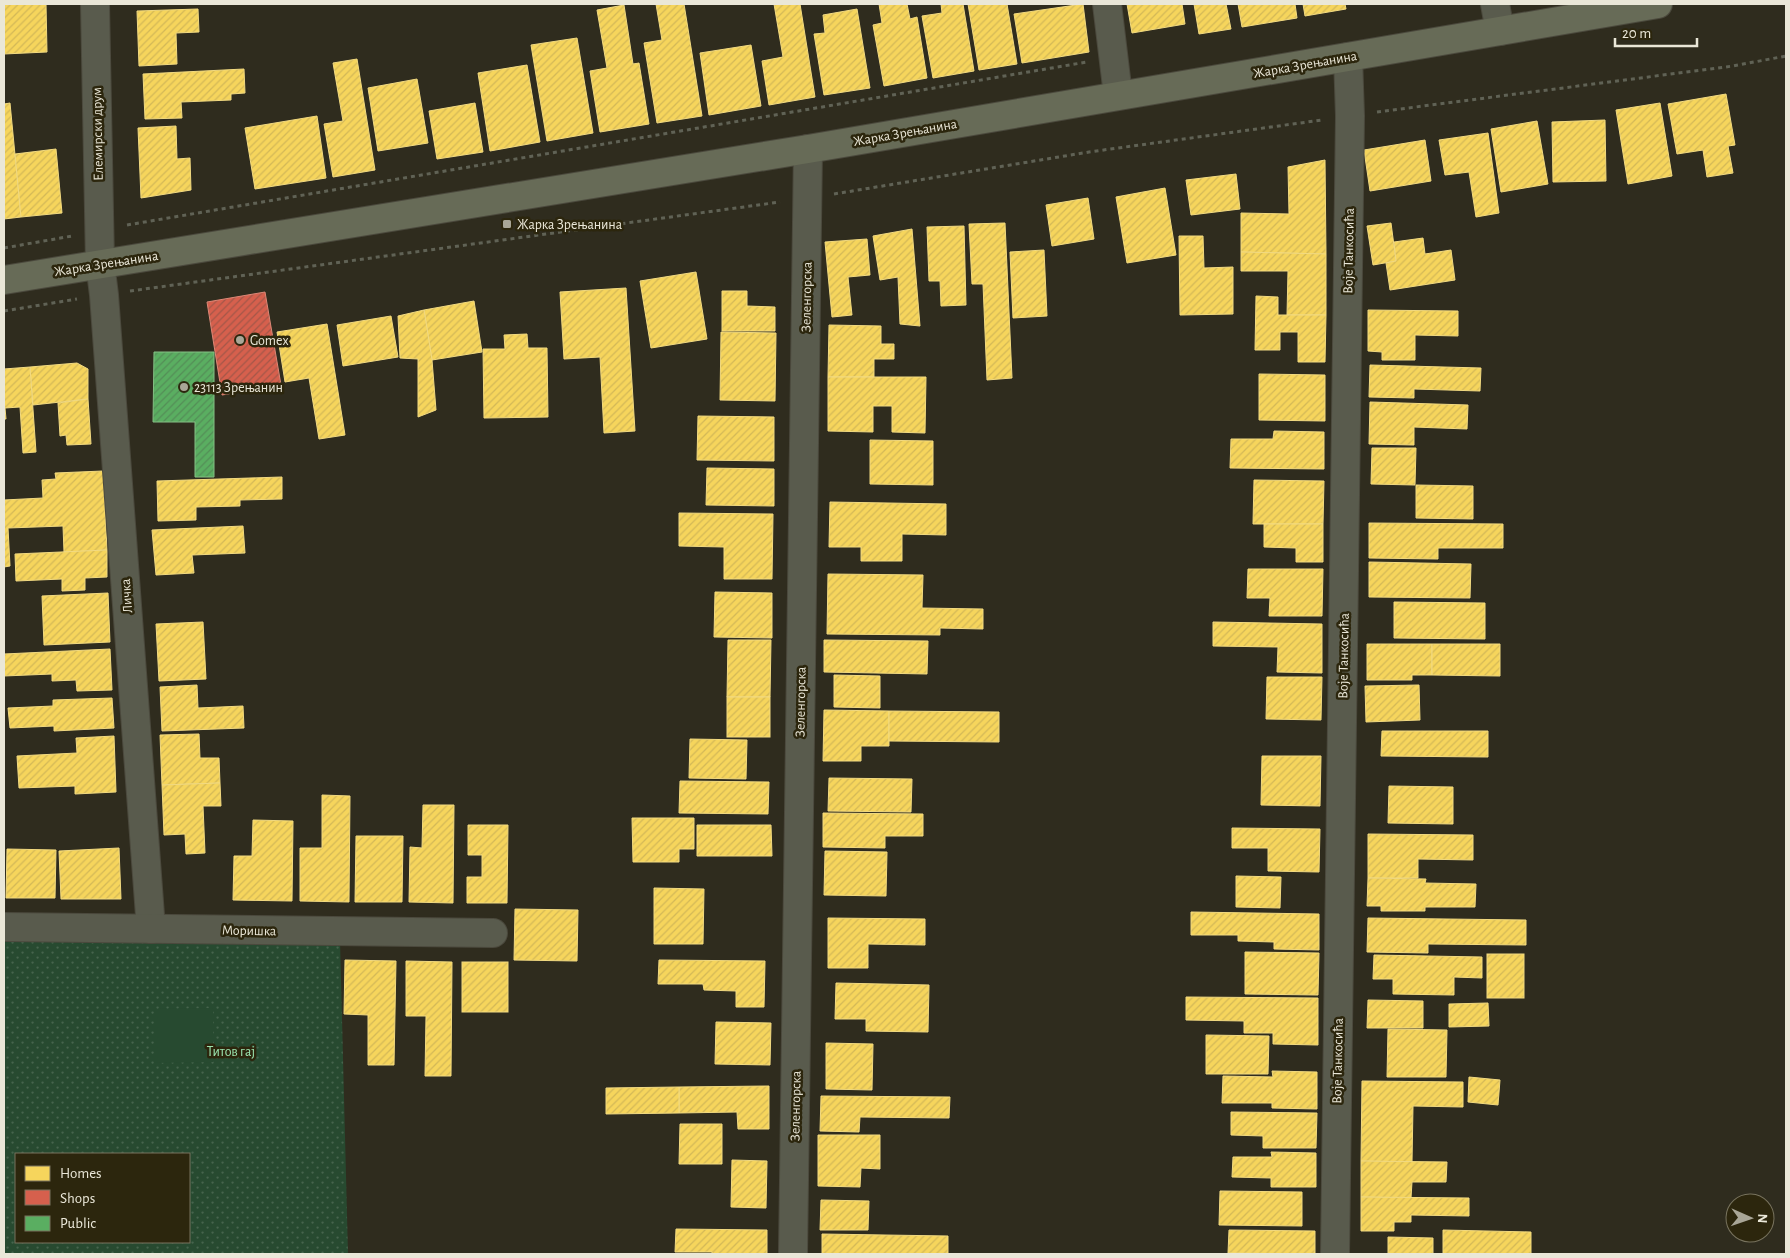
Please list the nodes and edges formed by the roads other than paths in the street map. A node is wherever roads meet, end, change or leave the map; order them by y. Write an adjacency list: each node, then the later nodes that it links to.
1 (94, 4): 9 (street, Елемирски друм)
2 (1107, 4): 7 (street)
3 (1495, 4): 5 (street)
4 (1658, 4): 5 (main road, Жарка Зрењанина)
5 (1500, 30): 6 (main road, Жарка Зрењанина)
6 (1348, 57): 7 (main road, Жарка Зрењанина); 15 (street, Воје Танкосића)
7 (1118, 95): 8 (main road, Жарка Зрењанина)
8 (808, 149): 9 (main road, Жарка Зрењанина); 14 (street, Зеленгорска)
9 (100, 263): 10 (main road, Жарка Зрењанина); 12 (street, Личка)
10 (4, 280)
11 (4, 927): 12 (street, Моришка)
12 (151, 929): 13 (street, Моришка)
13 (493, 933)
14 (793, 1254)
15 (1334, 1254)

